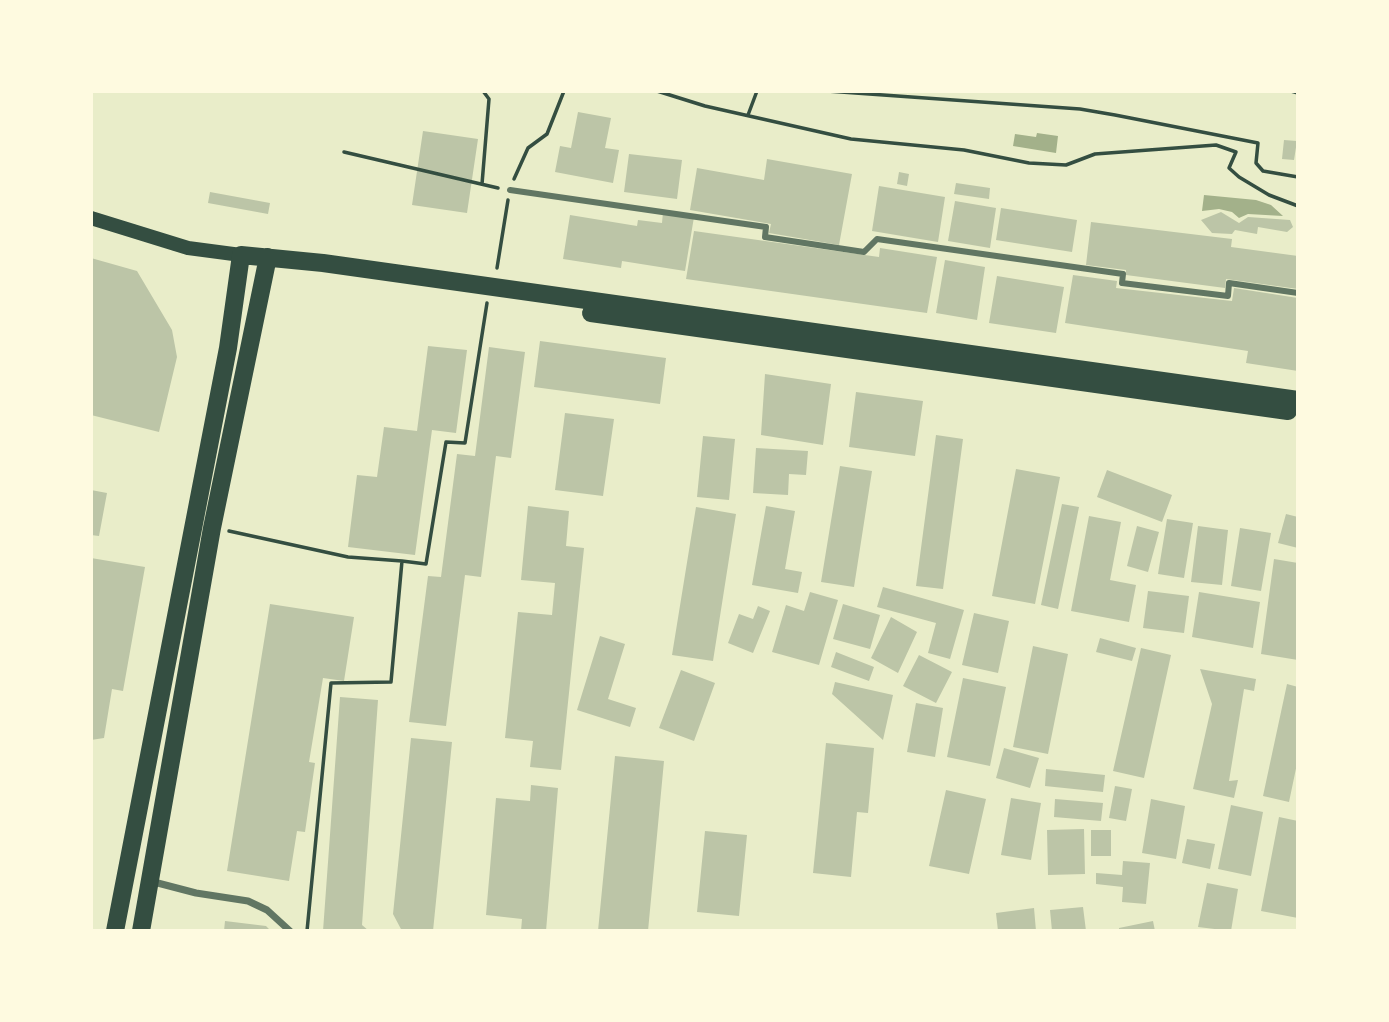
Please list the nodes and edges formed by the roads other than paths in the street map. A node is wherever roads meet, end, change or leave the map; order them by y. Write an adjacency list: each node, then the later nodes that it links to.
1 (510, 190): 5 (street)
2 (91, 218): 3 (main road)
3 (241, 260): 4 (main road); 9 (main road)
4 (267, 263): 6 (main road); 7 (main road); 8 (main road)
5 (1298, 293)
6 (1298, 400)
7 (1298, 412)
8 (149, 881): 10 (main road); 11 (street)
9 (115, 931)
10 (141, 931)
11 (290, 931)

